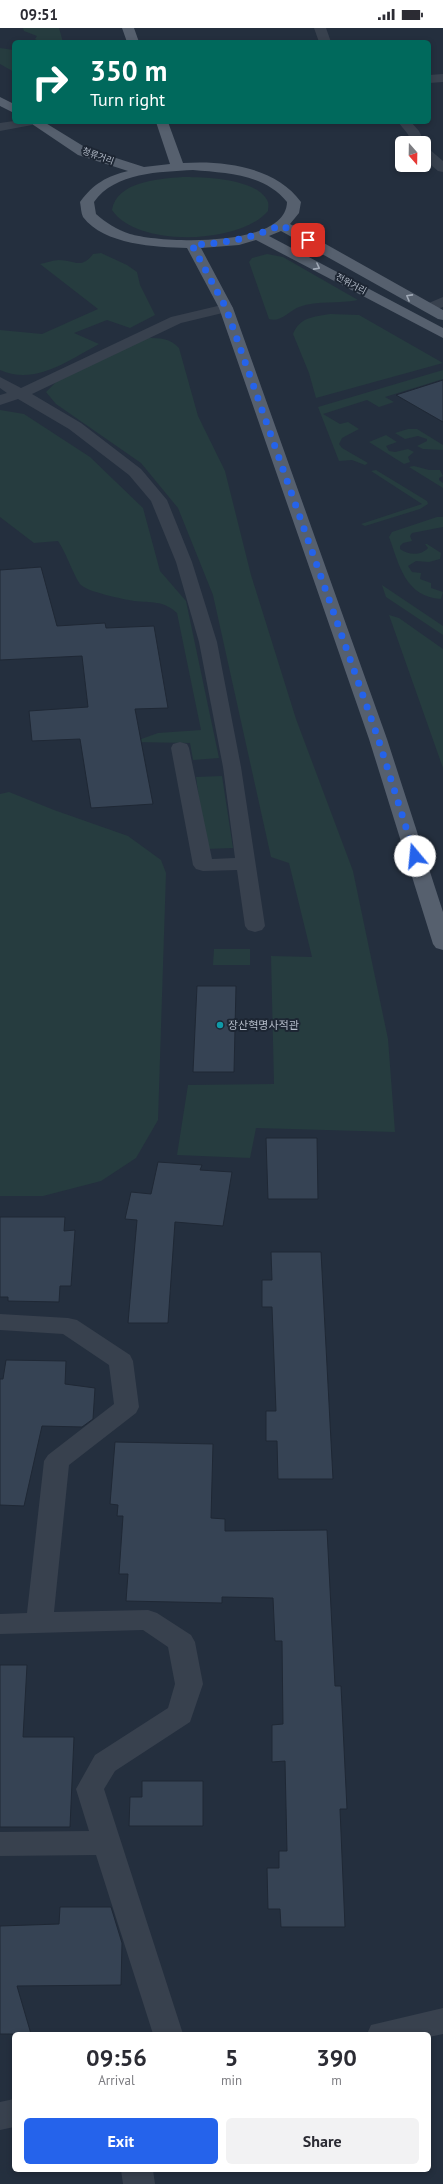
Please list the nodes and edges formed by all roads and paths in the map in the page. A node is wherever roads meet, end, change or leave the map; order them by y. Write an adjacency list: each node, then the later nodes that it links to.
1 (128, 28): 3 (main road)
2 (320, 28): 4 (street)
3 (132, 40)
4 (324, 40)
5 (443, 78): 6 (street)
6 (431, 79)
7 (0, 101): 8 (main road)
8 (12, 108)
9 (16, 124): 13 (street)
10 (38, 124): 18 (main road, 청류거리)
11 (163, 124): 16 (main road)
12 (406, 124): 14 (street)
13 (0, 127)
14 (416, 136)
15 (431, 158): 17 (street)
16 (178, 167): 18 (main road); 19 (main road)
17 (443, 168)
18 (143, 171): 21 (main road)
19 (281, 225): 20 (main road); 24 (main road, 전위거리, one-way to 19)
20 (258, 236): 21 (main road); 26 (main road, 전위거리, one-way to 26)
21 (192, 245): 23 (main road)
22 (443, 301): 24 (street)
23 (226, 308): 28 (street); 33 (main road)
24 (429, 308): 25 (main road, 전위거리)
25 (443, 316)
26 (443, 334)
27 (0, 382): 28 (street)
28 (22, 393): 29 (street); 31 (street)
29 (0, 400)
30 (180, 748): 31 (street)
31 (246, 864): 32 (street)
32 (255, 926)
33 (443, 944)
34 (0, 1322): 35 (street)
35 (39, 1623): 36 (street); 37 (street)
36 (0, 1624)
37 (108, 1843): 38 (street); 40 (street)
38 (0, 1844)
39 (443, 2021): 41 (street)
40 (167, 2032)
41 (391, 2032)
42 (12, 2113): 43 (street)
43 (0, 2116)
44 (137, 2172): 45 (street)
45 (139, 2184)

